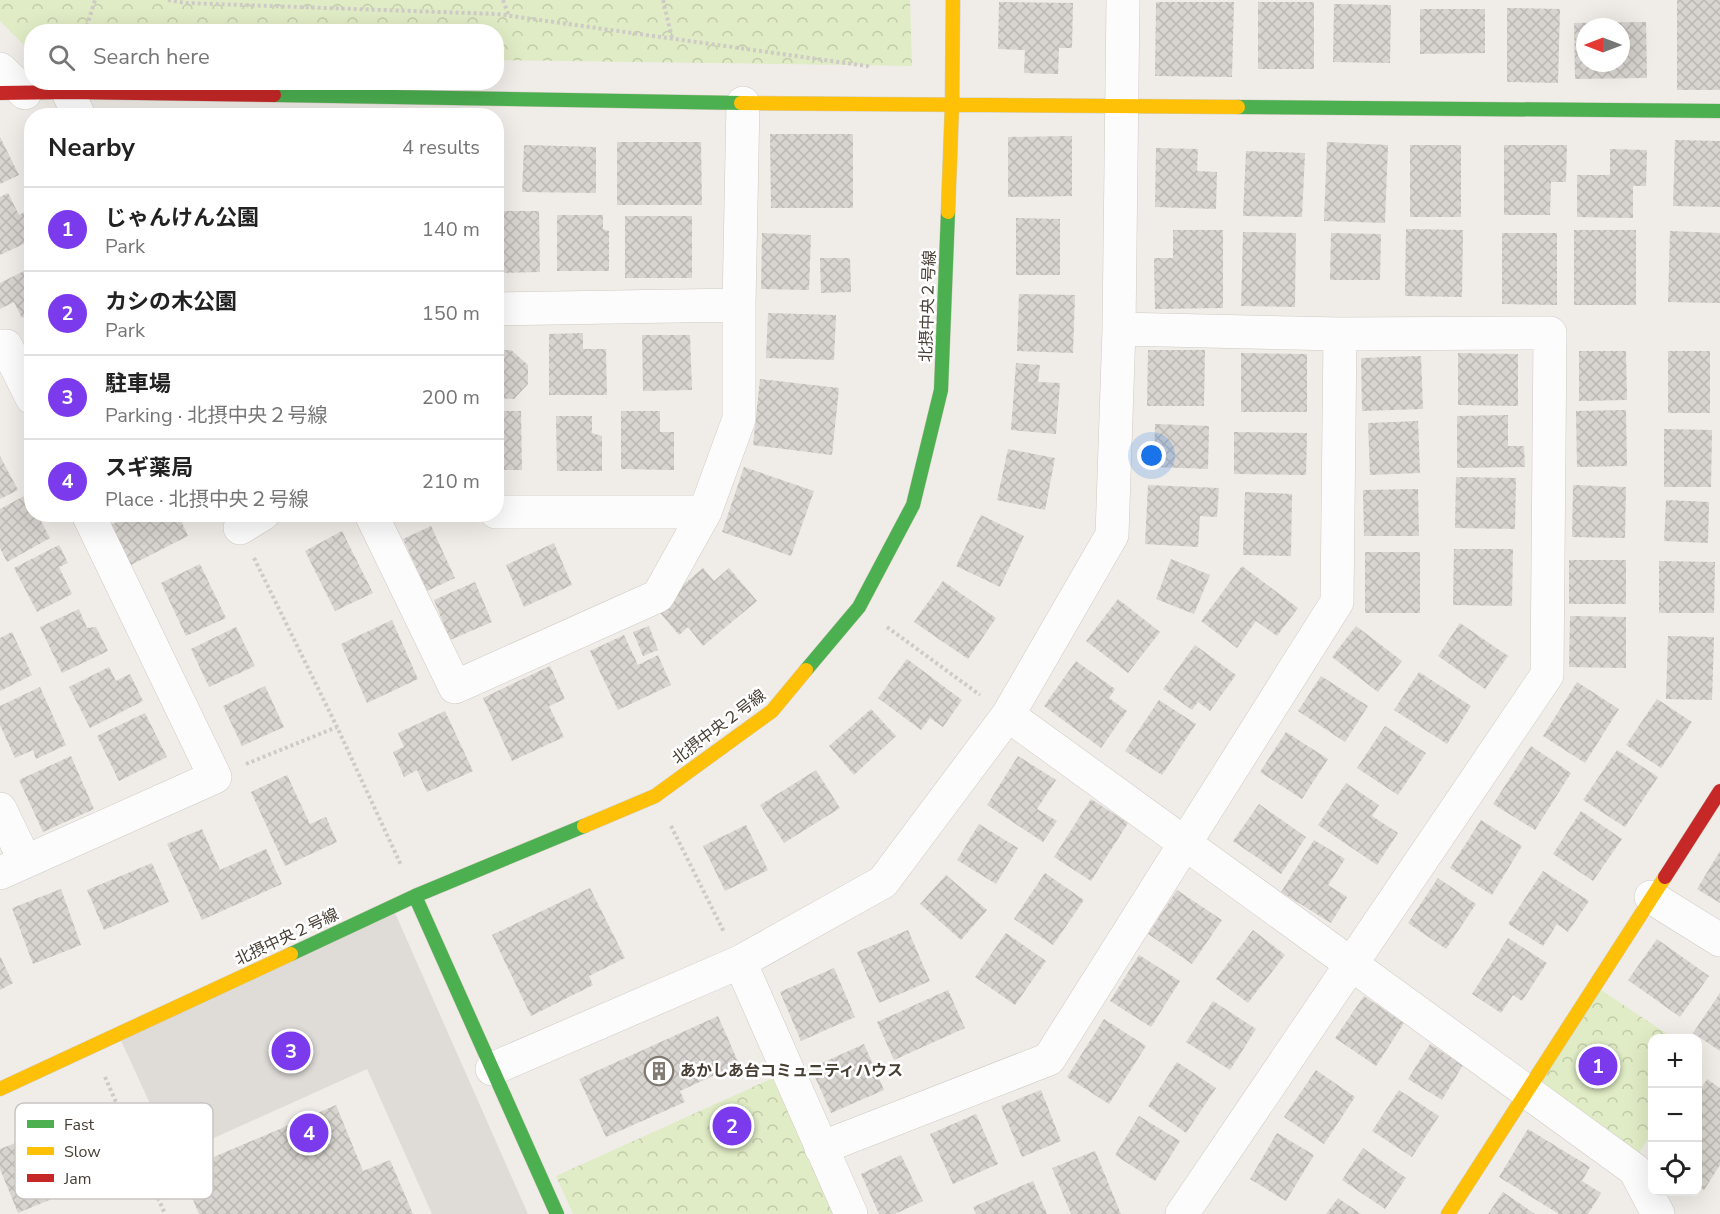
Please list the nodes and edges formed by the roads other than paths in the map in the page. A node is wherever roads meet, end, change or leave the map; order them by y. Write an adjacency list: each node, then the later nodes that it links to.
1 (952, 0): 7 (street, 北摂中央２号線)
2 (1123, 0): 8 (street)
3 (0, 69): 4 (street)
4 (12, 93): 5 (street)
5 (73, 104): 6 (street)
6 (743, 104): 7 (street); 10 (street)
7 (952, 105): 8 (street); 25 (street, 北摂中央２号線)
8 (1122, 107): 9 (street); 12 (street)
9 (1720, 111)
10 (739, 306): 11 (street); 17 (street)
11 (504, 309)
12 (1119, 329): 13 (street); 20 (street)
13 (1340, 334): 23 (street); 29 (street)
14 (0, 346): 15 (street)
15 (24, 382)
16 (504, 512): 17 (street)
17 (705, 512): 19 (street)
18 (92, 522): 24 (street)
19 (375, 522)
20 (1008, 715): 23 (street); 28 (street)
21 (1720, 791): 26 (street)
22 (0, 809): 24 (street)
23 (1184, 844): 29 (street); 33 (street)
24 (13, 867)
25 (415, 896): 30 (street); 31 (street, 北摂中央２号線)
26 (1651, 897): 27 (street); 32 (street)
27 (1720, 940)
28 (740, 962): 30 (street); 33 (street)
29 (1350, 965): 32 (street); 36 (street)
30 (492, 1070): 34 (street)
31 (0, 1089)
32 (1526, 1093): 37 (street); 38 (street)
33 (821, 1148): 35 (street)
34 (557, 1214)
35 (851, 1214)
36 (1182, 1214)
37 (1448, 1214)
38 (1658, 1214)

